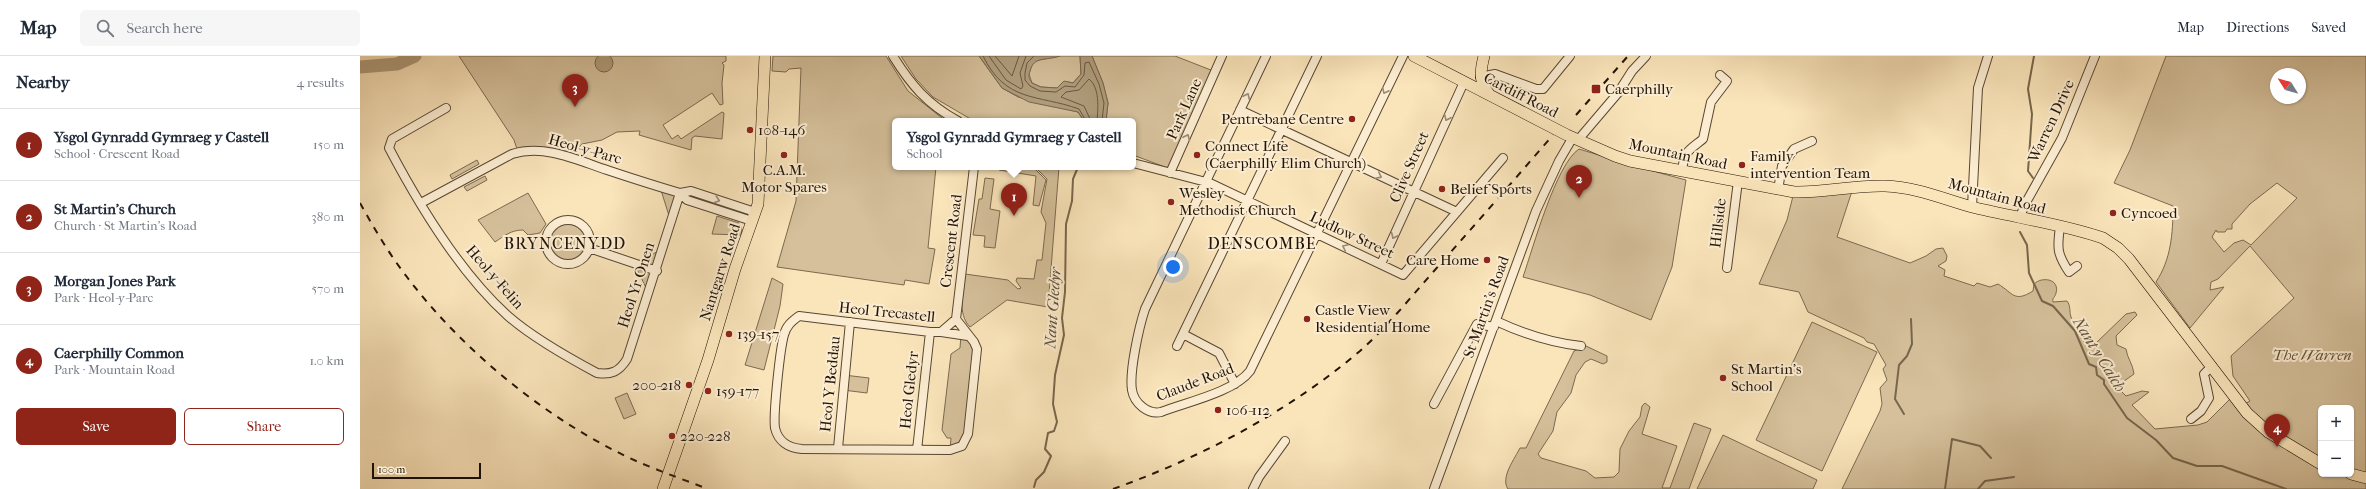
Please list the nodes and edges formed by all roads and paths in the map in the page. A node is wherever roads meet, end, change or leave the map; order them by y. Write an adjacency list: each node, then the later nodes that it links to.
1 (765, 56): 38 (main road, Nantgarw Road)
2 (894, 56): 19 (street)
3 (1222, 56): 28 (street, Park Lane, one-way to 3)
4 (1266, 56): 18 (street, Claude Road, one-way to 4)
5 (1316, 56): 20 (street)
6 (1402, 56): 24 (street, Claude Road, one-way to 24)
7 (1414, 56): 15 (main road, Cardiff Road)
8 (1484, 56): 14 (main road)
9 (1570, 56): 14 (street)
10 (1646, 56): 21 (street, St Martin's Road)
11 (1988, 56): 36 (street)
12 (2095, 56): 39 (street, Warren Drive)
13 (1720, 74): 27 (street)
14 (1480, 78): 15 (main road); 16 (main road)
15 (1464, 82): 16 (main road, Cardiff Road); 32 (street, Clive Street, one-way to 32)
16 (1489, 94): 21 (main road, Cardiff Road)
17 (446, 108): 35 (street, Heol-y-Felin)
18 (1240, 110): 20 (street); 30 (street, Claude Road)
19 (952, 118)
20 (1281, 129): 24 (street); 34 (street)
21 (1575, 139): 27 (main road, Mountain Road); 49 (street, St Martin's Road)
22 (1812, 141): 31 (street)
23 (1503, 158): 37 (street)
24 (1350, 162): 32 (street, one-way to 32); 41 (street, Claude Road)
25 (1136, 164): 28 (street, Ludlow Street)
26 (974, 170): 47 (street, Crescent Road)
27 (1682, 171): 29 (main road, Mountain Road)
28 (1170, 173): 30 (street, Ludlow Street)
29 (1738, 181): 31 (main road, Mountain Road); 45 (street, Hillside)
30 (1206, 182): 34 (street, Ludlow Street); 58 (street, Claude Road)
31 (1778, 190): 36 (main road, Mountain Road)
32 (1413, 192): 37 (street); 43 (street, Clive Street, one-way to 43)
33 (680, 193): 35 (street, Heol-y-Parc); 38 (street, Heol-y-Parc); 46 (street, Heol Yr Onen)
34 (1247, 201): 41 (street, Ludlow Street); 52 (street)
35 (421, 203): 57 (street, Heol-y-Felin)
36 (1972, 207): 39 (main road, Mountain Road)
37 (1457, 212): 43 (street, Ludlow Street)
38 (754, 217): 67 (main road, Nantgarw Road)
39 (2020, 218): 40 (main road, Mountain Road)
40 (2060, 227): 44 (street); 56 (main road, Mountain Road)
41 (1316, 234): 43 (street, Ludlow Street, one-way to 41); 58 (street, Claude Road)
42 (589, 248): 42 (street); 46 (street)
43 (1381, 264)
44 (2077, 266)
45 (1727, 268)
46 (656, 271): 57 (street, Heol Yr Onen)
47 (956, 319): 51 (street, Heol Trecastell); 53 (street, Heol Trecastell)
48 (850, 322): 50 (street, Heol Trecastell); 62 (street, Heol Y Beddau); 62 (street, Heol Trecastell)
49 (1495, 324): 55 (street); 59 (street); 69 (street, St Martin's Road)
50 (930, 332): 51 (street, Heol Trecastell); 63 (street, Heol Gledyr)
51 (941, 332): 53 (street)
52 (1183, 334): 54 (street); 58 (street)
53 (968, 336): 63 (street, Heol Trecastell)
54 (1177, 346)
55 (1581, 346)
56 (2212, 366): 60 (street); 64 (main road, Mountain Road)
57 (606, 374)
58 (1235, 384)
59 (1434, 404)
60 (2191, 419)
61 (1285, 441): 68 (street)
62 (838, 448): 63 (street, Heol Trecastell)
63 (917, 450)
64 (2318, 462)
65 (2354, 475): 66 (main road)
66 (2366, 478)
67 (664, 489)
68 (1253, 489)
69 (1434, 489)

